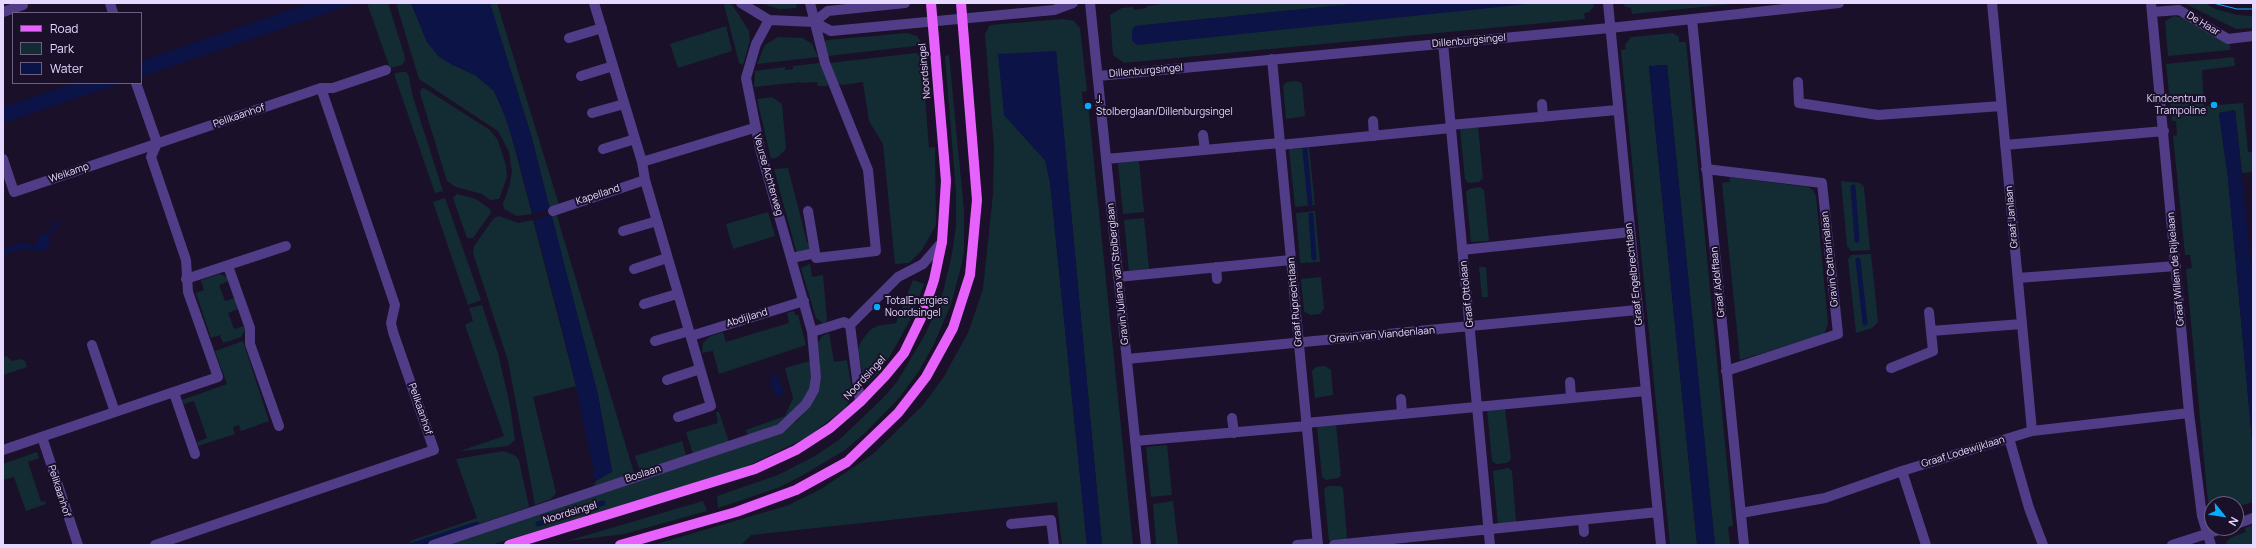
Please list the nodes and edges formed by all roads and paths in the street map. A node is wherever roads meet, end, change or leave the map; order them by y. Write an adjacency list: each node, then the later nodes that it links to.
1 (594, 3): 20 (street)
2 (742, 3): 17 (street)
3 (810, 3): 18 (street)
4 (905, 3): 18 (street)
5 (931, 3): 19 (main road, Noordsingel)
6 (961, 3): 15 (main road)
7 (1073, 3): 15 (street)
8 (1090, 3): 29 (street, Gravin Juliana van Stolberglaan)
9 (1608, 3): 21 (street, Graaf Engelbrechtlaan)
10 (1839, 3): 16 (street, Dillenburgsingel)
11 (1992, 3): 35 (street, Graaf Janlaan)
12 (24, 4): 14 (street)
13 (2152, 7): 22 (street, De Haar); 42 (street, Graaf Willem de Rijkelaan)
14 (3, 12)
15 (962, 18): 19 (street); 132 (main road)
16 (1692, 19): 21 (street, Dillenburgsingel); 54 (street, Graaf Adolflaan)
17 (769, 20): 18 (street); 41 (street, Veurse Achterweg)
18 (814, 22): 19 (street); 64 (street)
19 (932, 22): 61 (main road, Noordsingel)
20 (602, 28): 23 (street); 26 (street)
21 (1610, 28): 24 (street, Dillenburgsingel); 36 (street, Graaf Engelbrechtlaan)
22 (2253, 36)
23 (569, 38)
24 (1442, 43): 25 (street, Dillenburgsingel); 40 (street, Graaf Ottolaan)
25 (1272, 59): 29 (street, Dillenburgsingel); 47 (street, Graaf Ruprechtlaan)
26 (613, 66): 28 (street); 33 (street)
27 (386, 70): 32 (street, Pelikaanhof)
28 (581, 76)
29 (1098, 76): 52 (street, Gravin Juliana van Stolberglaan)
30 (1798, 82): 35 (street)
31 (136, 84): 46 (street)
32 (322, 88): 46 (street, Pelikaanhof); 129 (street, Pelikaanhof)
33 (624, 104): 37 (street); 45 (street)
34 (1542, 104): 38 (street)
35 (2002, 106): 48 (street, Graaf Janlaan)
36 (1617, 110): 38 (street); 60 (street, Graaf Engelbrechtlaan)
37 (592, 113)
38 (1543, 117): 40 (street)
39 (1373, 121): 44 (street)
40 (1450, 127): 44 (street); 63 (street, Graaf Ottolaan)
41 (754, 128): 53 (street); 66 (street, Veurse Achterweg)
42 (2164, 131): 48 (street); 69 (street, Graaf Willem de Rijkelaan)
43 (1203, 135): 50 (street)
44 (1374, 136): 47 (street)
45 (635, 139): 49 (street); 53 (street)
46 (157, 143): 51 (street, Weikamp); 74 (street)
47 (1280, 144): 50 (street); 67 (street, Graaf Ruprechtlaan)
48 (2005, 145): 73 (street, Graaf Janlaan)
49 (603, 149)
50 (1205, 150): 52 (street)
51 (3, 159)
52 (1106, 159): 72 (street, Gravin Juliana van Stolberglaan)
53 (642, 162): 55 (street)
54 (1706, 169): 94 (street, Graaf Adolflaan); 94 (street, Gravin Catharinalaan)
55 (644, 180): 56 (street, Kapelland); 58 (street)
56 (553, 211)
57 (808, 211): 64 (street)
58 (657, 221): 59 (street); 65 (street)
59 (622, 231)
60 (1630, 232): 63 (street); 79 (street, Graaf Engelbrechtlaan)
61 (942, 242): 82 (street); 101 (main road, Noordsingel)
62 (286, 246): 68 (street)
63 (1462, 250): 83 (street, Graaf Ottolaan)
64 (815, 253): 66 (street)
65 (667, 258): 71 (street); 76 (street)
66 (792, 258): 77 (street, Veurse Achterweg)
67 (1291, 260): 70 (street); 88 (street, Graaf Ruprechtlaan)
68 (228, 266): 74 (street); 109 (street)
69 (2176, 266): 73 (street); 104 (street, Graaf Willem de Rijkelaan)
70 (1216, 267): 72 (street); 75 (street)
71 (634, 268)
72 (1118, 277): 90 (street, Gravin Juliana van Stolberglaan)
73 (2018, 278): 81 (street, Graaf Janlaan)
74 (186, 279): 98 (street)
75 (1217, 279)
76 (677, 294): 78 (street); 86 (street)
77 (804, 301): 85 (street, Veurse Achterweg); 86 (street, Abdijland)
78 (644, 304)
79 (1638, 310): 83 (street, Gravin van Viandenlaan); 97 (street, Graaf Engelbrechtlaan)
80 (1929, 312): 84 (street)
81 (2022, 324): 84 (street); 110 (street, Graaf Janlaan)
82 (850, 325): 85 (street); 101 (street)
83 (1470, 326): 88 (street, Gravin van Viandenlaan); 102 (street, Graaf Ottolaan)
84 (1931, 331): 92 (street)
85 (812, 332): 91 (street, Veurse Achterweg)
86 (690, 334): 87 (street, Abdijland); 93 (street)
87 (655, 341)
88 (1299, 343): 90 (street, Gravin van Viandenlaan); 108 (street, Graaf Ruprechtlaan)
89 (92, 345): 103 (street)
90 (1127, 359): 114 (street, Gravin Juliana van Stolberglaan)
91 (816, 364): 130 (street, Boslaan)
92 (1891, 368)
93 (700, 369): 95 (street); 106 (street)
94 (1726, 371): 119 (street, Graaf Adolflaan)
95 (667, 380)
96 (1570, 382): 99 (street)
97 (1646, 391): 99 (street); 118 (street, Graaf Engelbrechtlaan)
98 (174, 393): 103 (street); 116 (street)
99 (1571, 398): 102 (street)
100 (1400, 399): 105 (street)
101 (860, 402): 131 (main road, Noordsingel)
102 (1477, 407): 105 (street); 123 (street, Graaf Ottolaan)
103 (115, 412): 112 (street)
104 (2189, 413): 110 (street, Graaf Lodewijklaan); 121 (street, Graaf Willem de Rijkelaan)
105 (1402, 414): 108 (street)
106 (678, 417)
107 (1232, 418): 111 (street)
108 (1307, 425): 111 (street); 127 (street, Graaf Ruprechtlaan)
109 (279, 426)
110 (2032, 431): 113 (street, Graaf Lodewijklaan)
111 (1234, 433): 114 (street)
112 (42, 437): 115 (street); 128 (street, Pelikaanhof)
113 (2010, 438): 117 (street, Graaf Lodewijklaan); 141 (street)
114 (1135, 441): 134 (street, Gravin Juliana van Stolberglaan)
115 (3, 450)
116 (195, 454)
117 (1902, 471): 119 (street, Graaf Lodewijklaan); 140 (street)
118 (1658, 512): 120 (street); 138 (street, Graaf Engelbrechtlaan)
119 (1741, 513): 139 (street, Graaf Adolflaan)
120 (1583, 520): 123 (street); 124 (street)
121 (2204, 522)
122 (1011, 524): 133 (street)
123 (1489, 531): 126 (street); 137 (street, Graaf Ottolaan)
124 (1584, 532)
125 (2204, 535): 142 (street)
126 (1414, 541): 136 (street)
127 (1318, 544): 135 (street)
128 (78, 545)
129 (155, 545)
130 (433, 545)
131 (509, 545)
132 (620, 545)
133 (1054, 545)
134 (1146, 545)
135 (1297, 545)
136 (1334, 545)
137 (1490, 545)
138 (1661, 545)
139 (1744, 545)
140 (1926, 545)
141 (2043, 545)
142 (2172, 545)

